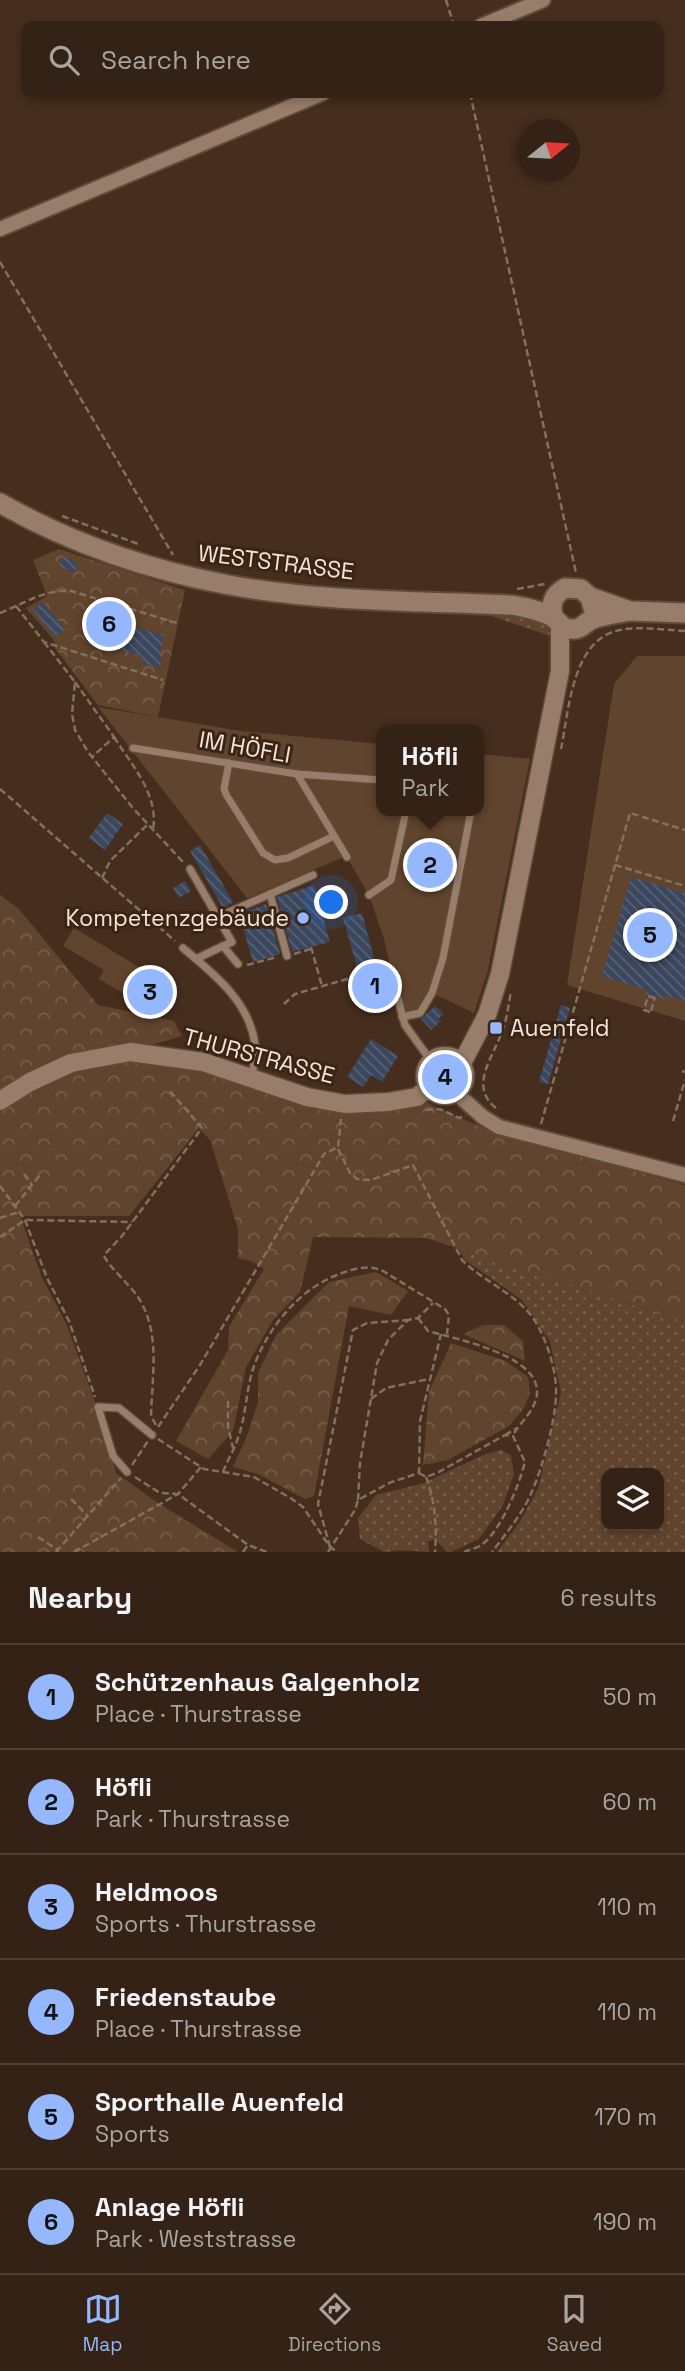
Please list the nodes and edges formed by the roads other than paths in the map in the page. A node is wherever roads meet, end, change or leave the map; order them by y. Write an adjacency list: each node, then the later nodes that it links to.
1 (543, 0): 2 (street)
2 (493, 21)
3 (311, 98): 4 (street)
4 (0, 229)
5 (0, 503): 8 (main road, WESTSTRASSE)
6 (579, 582): 7 (main road, WESTSTRASSE); 9 (main road); 12 (main road)
7 (552, 589): 8 (main road, WESTSTRASSE); 11 (main road)
8 (517, 605): 11 (main road, WESTSTRASSE)
9 (630, 611): 10 (main road); 12 (main road)
10 (685, 613)
11 (557, 621): 12 (main road, WESTSTRASSE); 13 (street)
12 (585, 624): 13 (street)
13 (560, 671): 35 (street)
14 (133, 748): 15 (lane, IM HÖFLI)
15 (229, 763): 16 (lane, IM HÖFLI); 20 (lane)
16 (297, 774): 17 (lane); 20 (lane, IM HÖFLI)
17 (376, 780)
18 (405, 816): 25 (lane)
19 (470, 816): 33 (lane)
20 (334, 836): 21 (lane, IM HÖFLI)
21 (347, 857)
22 (190, 869): 26 (lane)
23 (313, 875): 24 (lane)
24 (270, 894): 26 (lane); 29 (lane)
25 (369, 895)
26 (218, 917): 27 (lane)
27 (223, 946): 30 (lane); 31 (lane)
28 (183, 948): 30 (lane)
29 (287, 956)
30 (196, 959): 36 (lane)
31 (238, 964)
32 (397, 995): 33 (lane)
33 (402, 1017): 34 (lane)
34 (431, 1061): 35 (street); 37 (street)
35 (461, 1065): 38 (street)
36 (252, 1079): 37 (street, THURSTRASSE); 39 (street, THURSTRASSE)
37 (428, 1088): 38 (street)
38 (456, 1093): 40 (street)
39 (0, 1101)
40 (685, 1175)
41 (152, 1435): 42 (lane)
42 (127, 1472)

